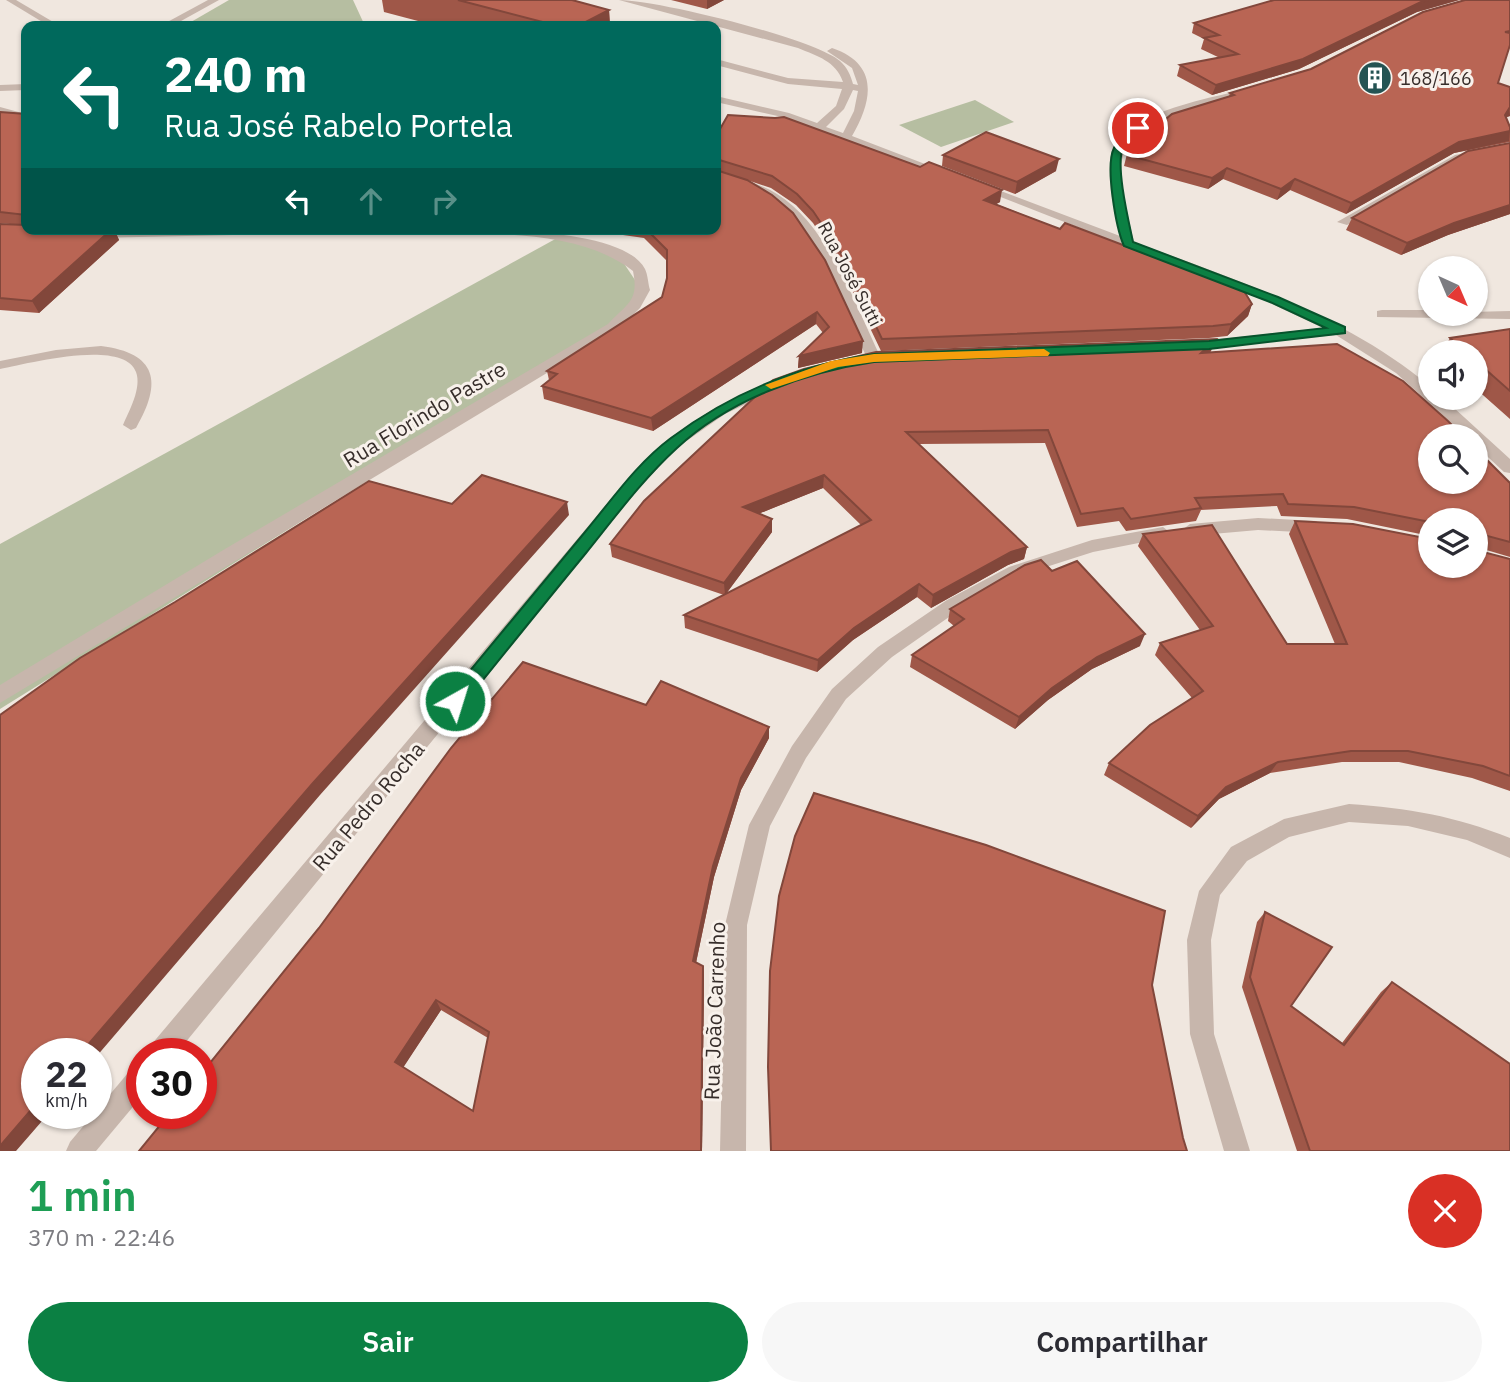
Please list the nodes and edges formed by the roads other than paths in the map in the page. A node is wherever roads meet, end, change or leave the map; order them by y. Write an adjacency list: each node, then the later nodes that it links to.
1 (10, 0): 5 (street)
2 (215, 0): 6 (street)
3 (623, 0): 7 (street)
4 (648, 0): 13 (street)
5 (46, 21)
6 (175, 21)
7 (704, 21)
8 (721, 26): 11 (street)
9 (721, 63): 11 (street)
10 (21, 87): 12 (street)
11 (848, 87): 13 (street); 18 (street)
12 (0, 89)
13 (865, 89): 19 (street)
14 (1254, 90): 26 (street)
15 (721, 100): 18 (street)
16 (0, 110): 17 (street)
17 (21, 116)
18 (820, 126): 19 (street)
19 (846, 136): 22 (street)
20 (1510, 147): 24 (street)
21 (721, 177): 31 (street, Rua José Sutti)
22 (958, 179)
23 (971, 184): 26 (street)
24 (1343, 222)
25 (524, 235): 39 (street, Rua Florindo Pastre)
26 (1128, 244): 29 (street)
27 (1381, 314): 28 (street)
28 (1510, 315)
29 (1341, 330): 30 (street); 34 (street)
30 (1172, 347)
31 (875, 358)
32 (0, 365): 36 (street)
33 (800, 374): 41 (street, Rua Pedro Rocha)
34 (1418, 385)
35 (1447, 410): 37 (street)
36 (131, 425)
37 (1510, 468)
38 (1334, 528): 44 (street, Rua João Carrenho)
39 (0, 695)
40 (1510, 848): 45 (street)
41 (173, 1038)
42 (126, 1095): 43 (street)
43 (79, 1151)
44 (733, 1151)
45 (1237, 1151)

